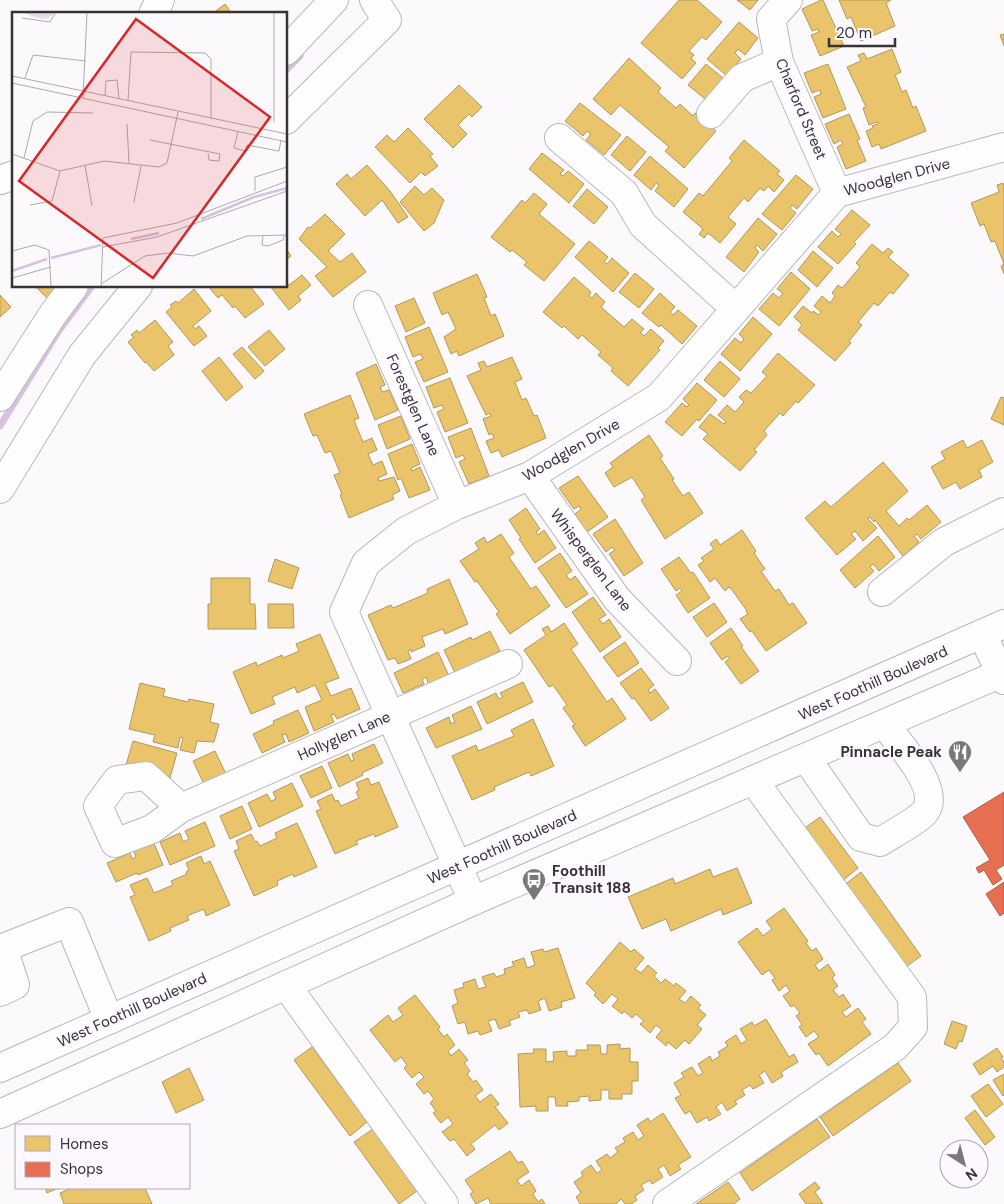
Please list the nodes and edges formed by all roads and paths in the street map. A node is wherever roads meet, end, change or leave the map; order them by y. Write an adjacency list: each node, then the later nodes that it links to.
1 (160, 0): 5 (street)
2 (334, 0): 6 (street)
3 (788, 0): 7 (street, Charford Street)
4 (380, 10): 9 (street)
5 (154, 12)
6 (288, 49)
7 (779, 62): 8 (street); 14 (street, Charford Street)
8 (711, 114)
9 (288, 118)
10 (559, 138): 18 (street)
11 (1004, 147): 14 (street, Woodglen Drive)
12 (12, 176): 13 (street)
13 (0, 180)
14 (837, 193): 18 (street, Woodglen Drive)
15 (72, 288): 19 (street)
16 (136, 288): 21 (street)
17 (368, 305): 22 (street, Forestglen Lane)
18 (736, 309): 20 (street, Woodglen Drive)
19 (0, 397)
20 (530, 476): 22 (street, Woodglen Drive); 26 (street, Whisperglen Lane)
21 (0, 489)
22 (457, 505): 29 (street, Woodglen Drive)
23 (1004, 512): 24 (street)
24 (882, 592)
25 (993, 629): 28 (street); 34 (street, West Foothill Boulevard)
26 (677, 661)
27 (508, 664): 29 (street, Hollyglen Lane)
28 (1003, 675): 30 (street)
29 (391, 715): 33 (street, Hollyglen Lane); 34 (street, Woodglen Drive)
30 (884, 724): 31 (street); 31 (street)
31 (806, 758): 32 (street)
32 (754, 780): 35 (street); 42 (street)
33 (181, 808)
34 (458, 866): 35 (street, Woodglen Drive); 38 (street, West Foothill Boulevard)
35 (473, 901): 36 (street)
36 (286, 985): 40 (street); 41 (street)
37 (0, 992): 38 (street)
38 (109, 1020): 39 (street, West Foothill Boulevard)
39 (0, 1068)
40 (0, 1114)
41 (444, 1204)
42 (667, 1204)

